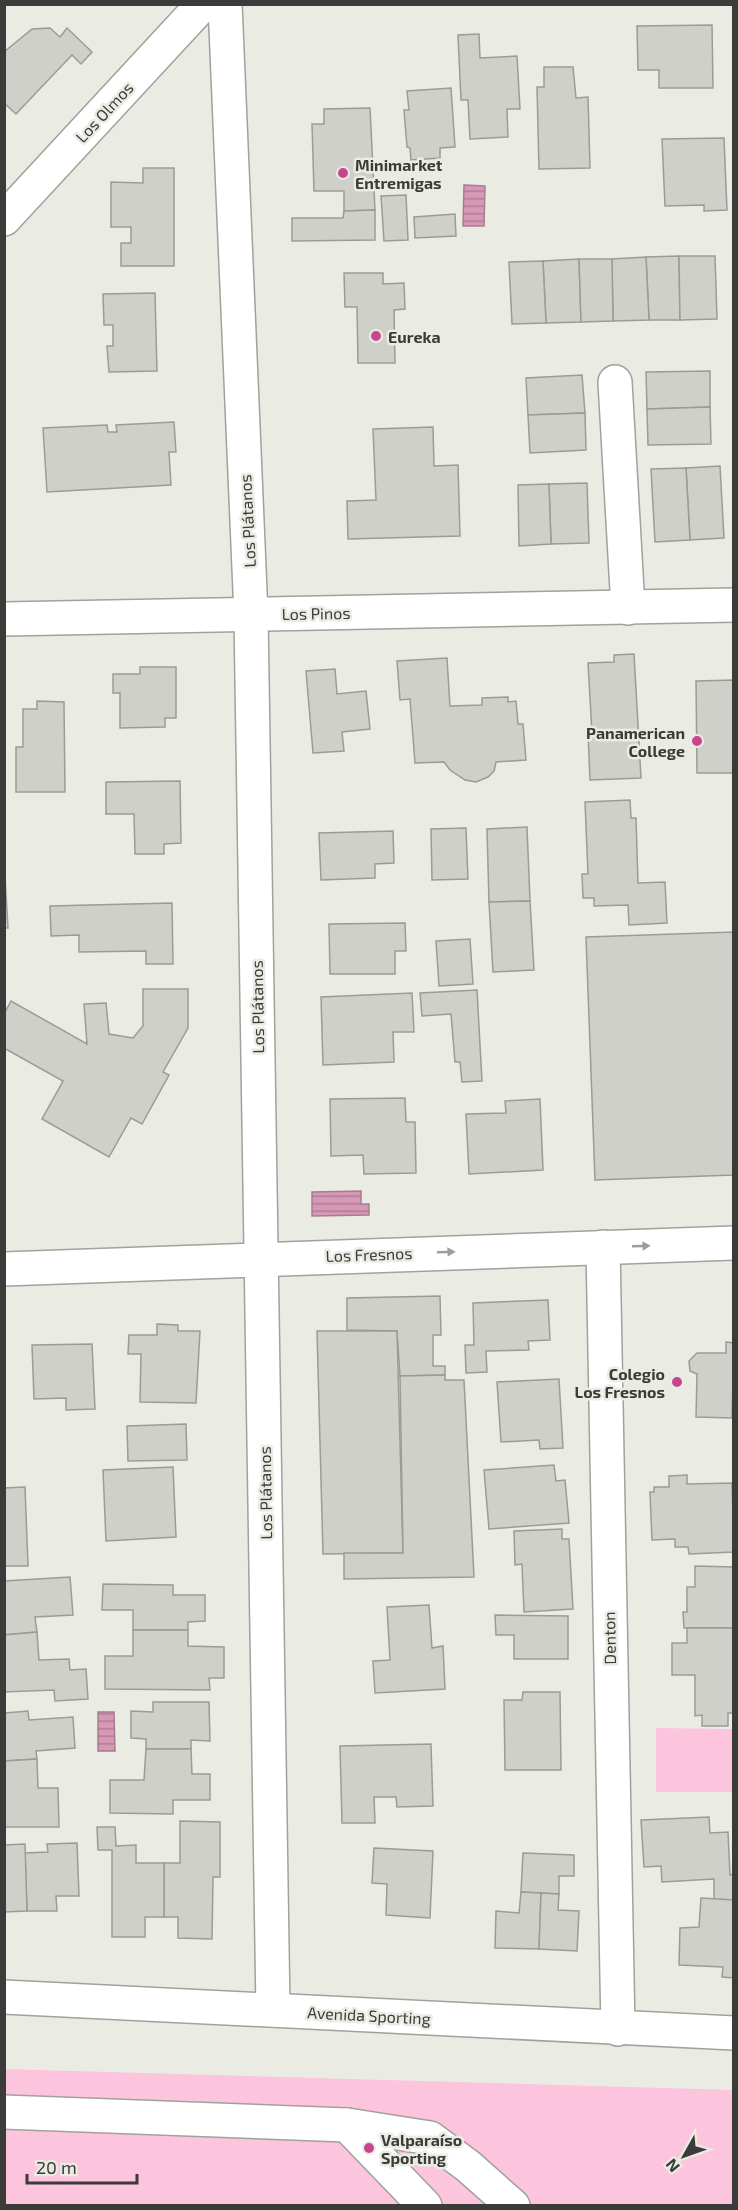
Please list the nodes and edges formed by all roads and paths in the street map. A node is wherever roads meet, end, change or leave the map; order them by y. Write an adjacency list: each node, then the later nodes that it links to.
1 (203, 4): 3 (street, Los Olmos)
2 (225, 4): 7 (street, Los Plátanos)
3 (4, 219)
4 (615, 382): 6 (street)
5 (734, 605): 6 (street, Los Pinos)
6 (628, 608): 7 (street, Los Pinos)
7 (251, 615): 8 (street, Los Pinos); 11 (street, Los Plátanos)
8 (4, 620)
9 (734, 1243): 10 (street, Los Fresnos, one-way to 9)
10 (603, 1247): 11 (street, Los Fresnos, one-way to 10); 15 (street, Denton)
11 (262, 1258): 12 (street, Los Fresnos); 14 (street, Los Plátanos)
12 (4, 1269)
13 (4, 1997): 14 (street, Avenida Sporting)
14 (273, 2010): 15 (street, Avenida Sporting)
15 (618, 2029): 16 (street, Avenida Sporting)
16 (734, 2033)
17 (4, 2112): 18 (street)
18 (347, 2125): 19 (street); 20 (street)
19 (425, 2205)
20 (513, 2205)

